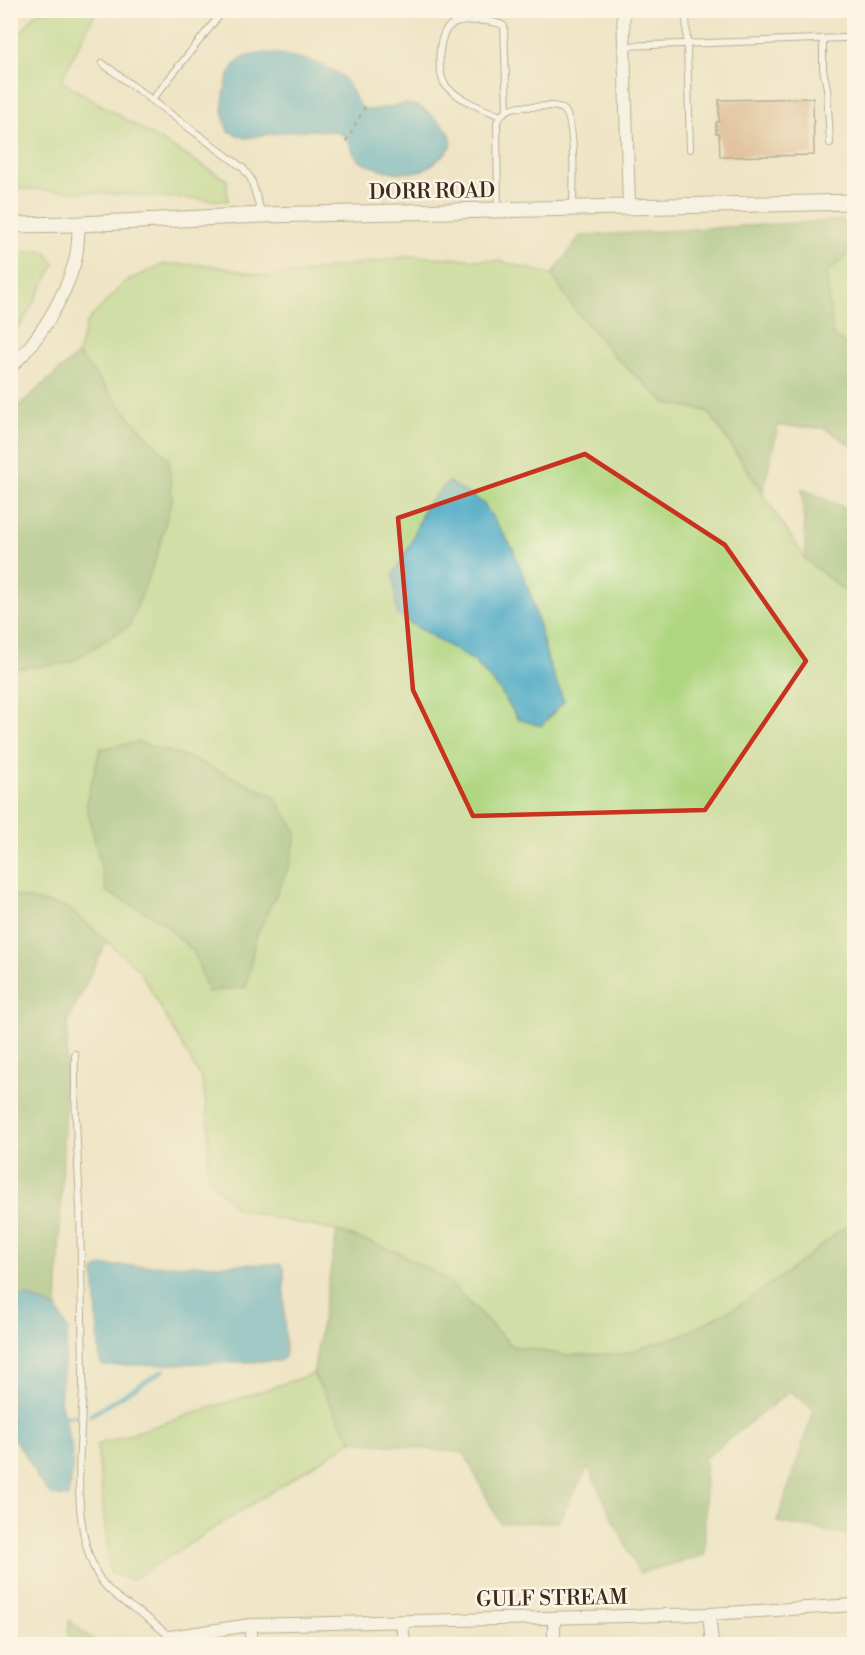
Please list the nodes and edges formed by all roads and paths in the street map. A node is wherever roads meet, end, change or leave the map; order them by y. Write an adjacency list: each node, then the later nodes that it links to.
1 (623, 10): 7 (street)
2 (686, 10): 6 (lane)
3 (219, 16): 9 (lane)
4 (844, 38): 5 (lane)
5 (823, 39): 6 (lane); 14 (lane)
6 (687, 43): 7 (lane); 15 (lane)
7 (624, 46): 17 (street)
8 (102, 63): 9 (lane)
9 (152, 100): 20 (lane)
10 (368, 103): 13 (path)
11 (507, 110): 12 (lane); 12 (lane); 18 (lane)
12 (500, 117): 19 (lane)
13 (346, 142)
14 (830, 143)
15 (690, 149)
16 (855, 202): 17 (street, DORR ROAD)
17 (629, 207): 18 (street, DORR ROAD)
18 (573, 208): 19 (street, DORR ROAD)
19 (498, 210): 20 (street, DORR ROAD)
20 (262, 215): 21 (street, DORR ROAD)
21 (79, 224): 22 (street, DORR ROAD); 23 (street)
22 (10, 225)
23 (10, 368)
24 (75, 1054): 30 (lane)
25 (855, 1605): 26 (street, GULF STREAM)
26 (709, 1614): 27 (street, GULF STREAM); 34 (street)
27 (554, 1618): 28 (street, GULF STREAM); 33 (street)
28 (402, 1621): 29 (street, GULF STREAM); 32 (street)
29 (250, 1625): 30 (street, GULF STREAM); 31 (street)
30 (168, 1641)
31 (252, 1644)
32 (404, 1644)
33 (554, 1644)
34 (712, 1644)

